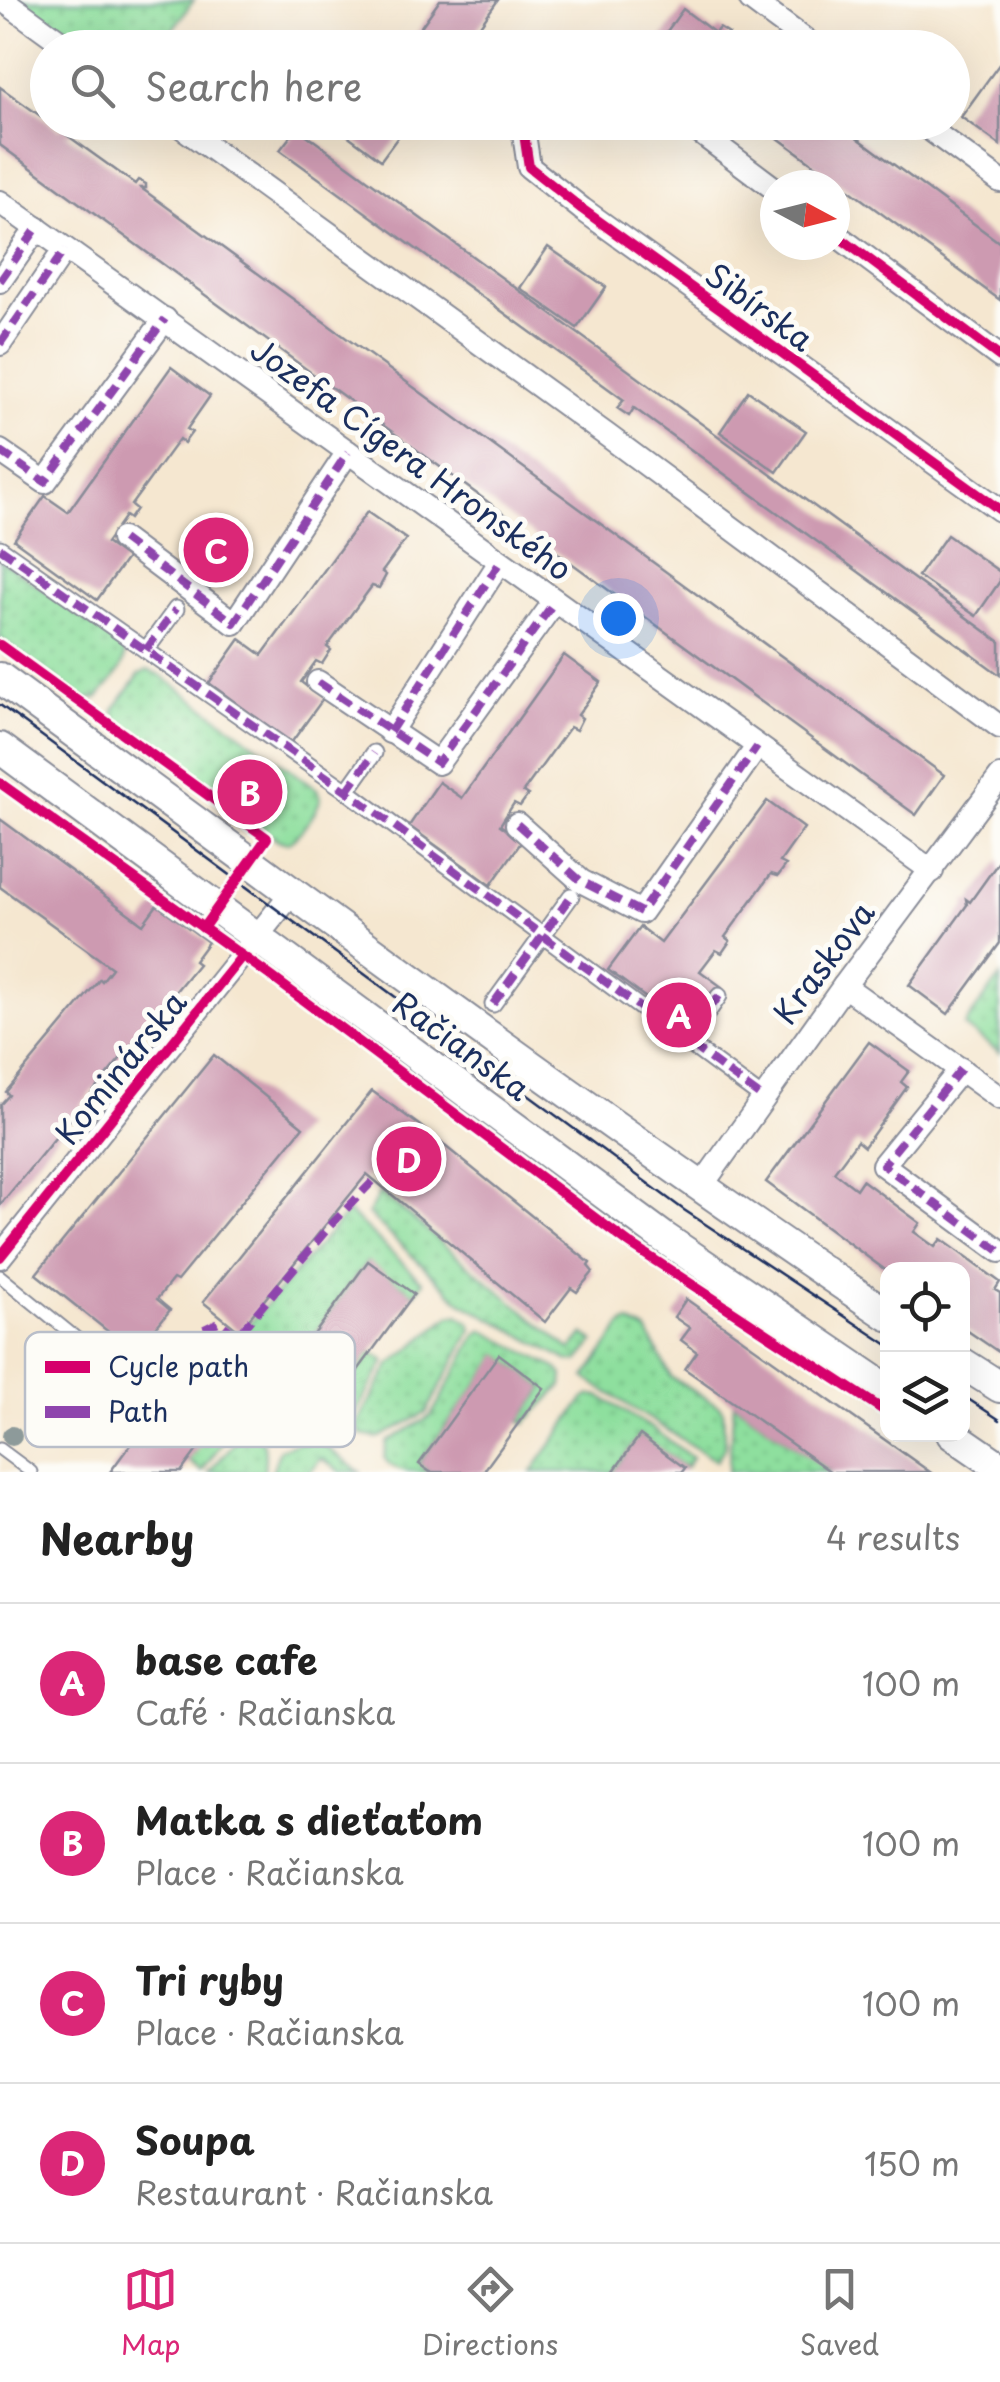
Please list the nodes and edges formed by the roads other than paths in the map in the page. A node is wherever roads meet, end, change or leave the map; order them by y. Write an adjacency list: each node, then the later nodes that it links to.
1 (3, 0): 3 (street)
2 (750, 0): 4 (street)
3 (44, 30)
4 (791, 30)
5 (200, 140): 30 (street)
6 (525, 140): 21 (street, Sibírska)
7 (710, 140): 9 (street)
8 (945, 140): 10 (street)
9 (760, 178)
10 (1000, 180)
11 (0, 202): 12 (street, Jozefa Cígera Hronského)
12 (37, 228): 14 (street, Jozefa Cígera Hronského); 15 (street)
13 (850, 245): 18 (street)
14 (65, 249): 16 (street, Jozefa Cígera Hronského); 17 (street)
15 (0, 281)
16 (165, 320): 19 (street); 20 (street, Jozefa Cígera Hronského)
17 (0, 344)
18 (1000, 357)
19 (0, 451)
20 (348, 452): 22 (street); 24 (street, Jozefa Cígera Hronského)
21 (1000, 510)
22 (122, 539)
23 (0, 548): 27 (street)
24 (500, 562): 25 (street, Jozefa Cígera Hronského); 31 (street)
25 (555, 601): 31 (street); 32 (street, Jozefa Cígera Hronského)
26 (176, 609): 27 (street)
27 (146, 650): 36 (street)
28 (0, 678): 39 (main road, Račianska)
29 (318, 682): 31 (street)
30 (1000, 727)
31 (390, 732)
32 (757, 747): 37 (street); 38 (street, Jozefa Cígera Hronského)
33 (0, 748): 42 (main road, Račianska)
34 (374, 753): 36 (street)
35 (1000, 776): 38 (street, Kraskova)
36 (346, 791): 41 (street)
37 (517, 824)
38 (932, 871): 43 (street, Kraskova)
39 (292, 894): 42 (street, Kominárska); 50 (main road, Račianska)
40 (571, 896): 41 (street)
41 (542, 936): 45 (street); 46 (street)
42 (257, 937): 52 (street, Kominárska); 57 (main road, Račianska)
43 (844, 986): 47 (street); 49 (street, Kraskova)
44 (719, 996): 46 (street)
45 (493, 1004)
46 (687, 1043): 49 (street)
47 (962, 1069): 48 (street); 51 (street)
48 (1000, 1098)
49 (764, 1099): 50 (street, Kraskova)
50 (700, 1188): 54 (main road, Račianska)
51 (1000, 1251)
52 (0, 1257)
53 (0, 1276): 55 (lane)
54 (880, 1310)
55 (69, 1332)
56 (970, 1368): 58 (main road)
57 (880, 1385)
58 (1000, 1386)
59 (964, 1442): 61 (main road)
60 (0, 1449): 62 (lane)
61 (1000, 1467)
62 (31, 1472)

